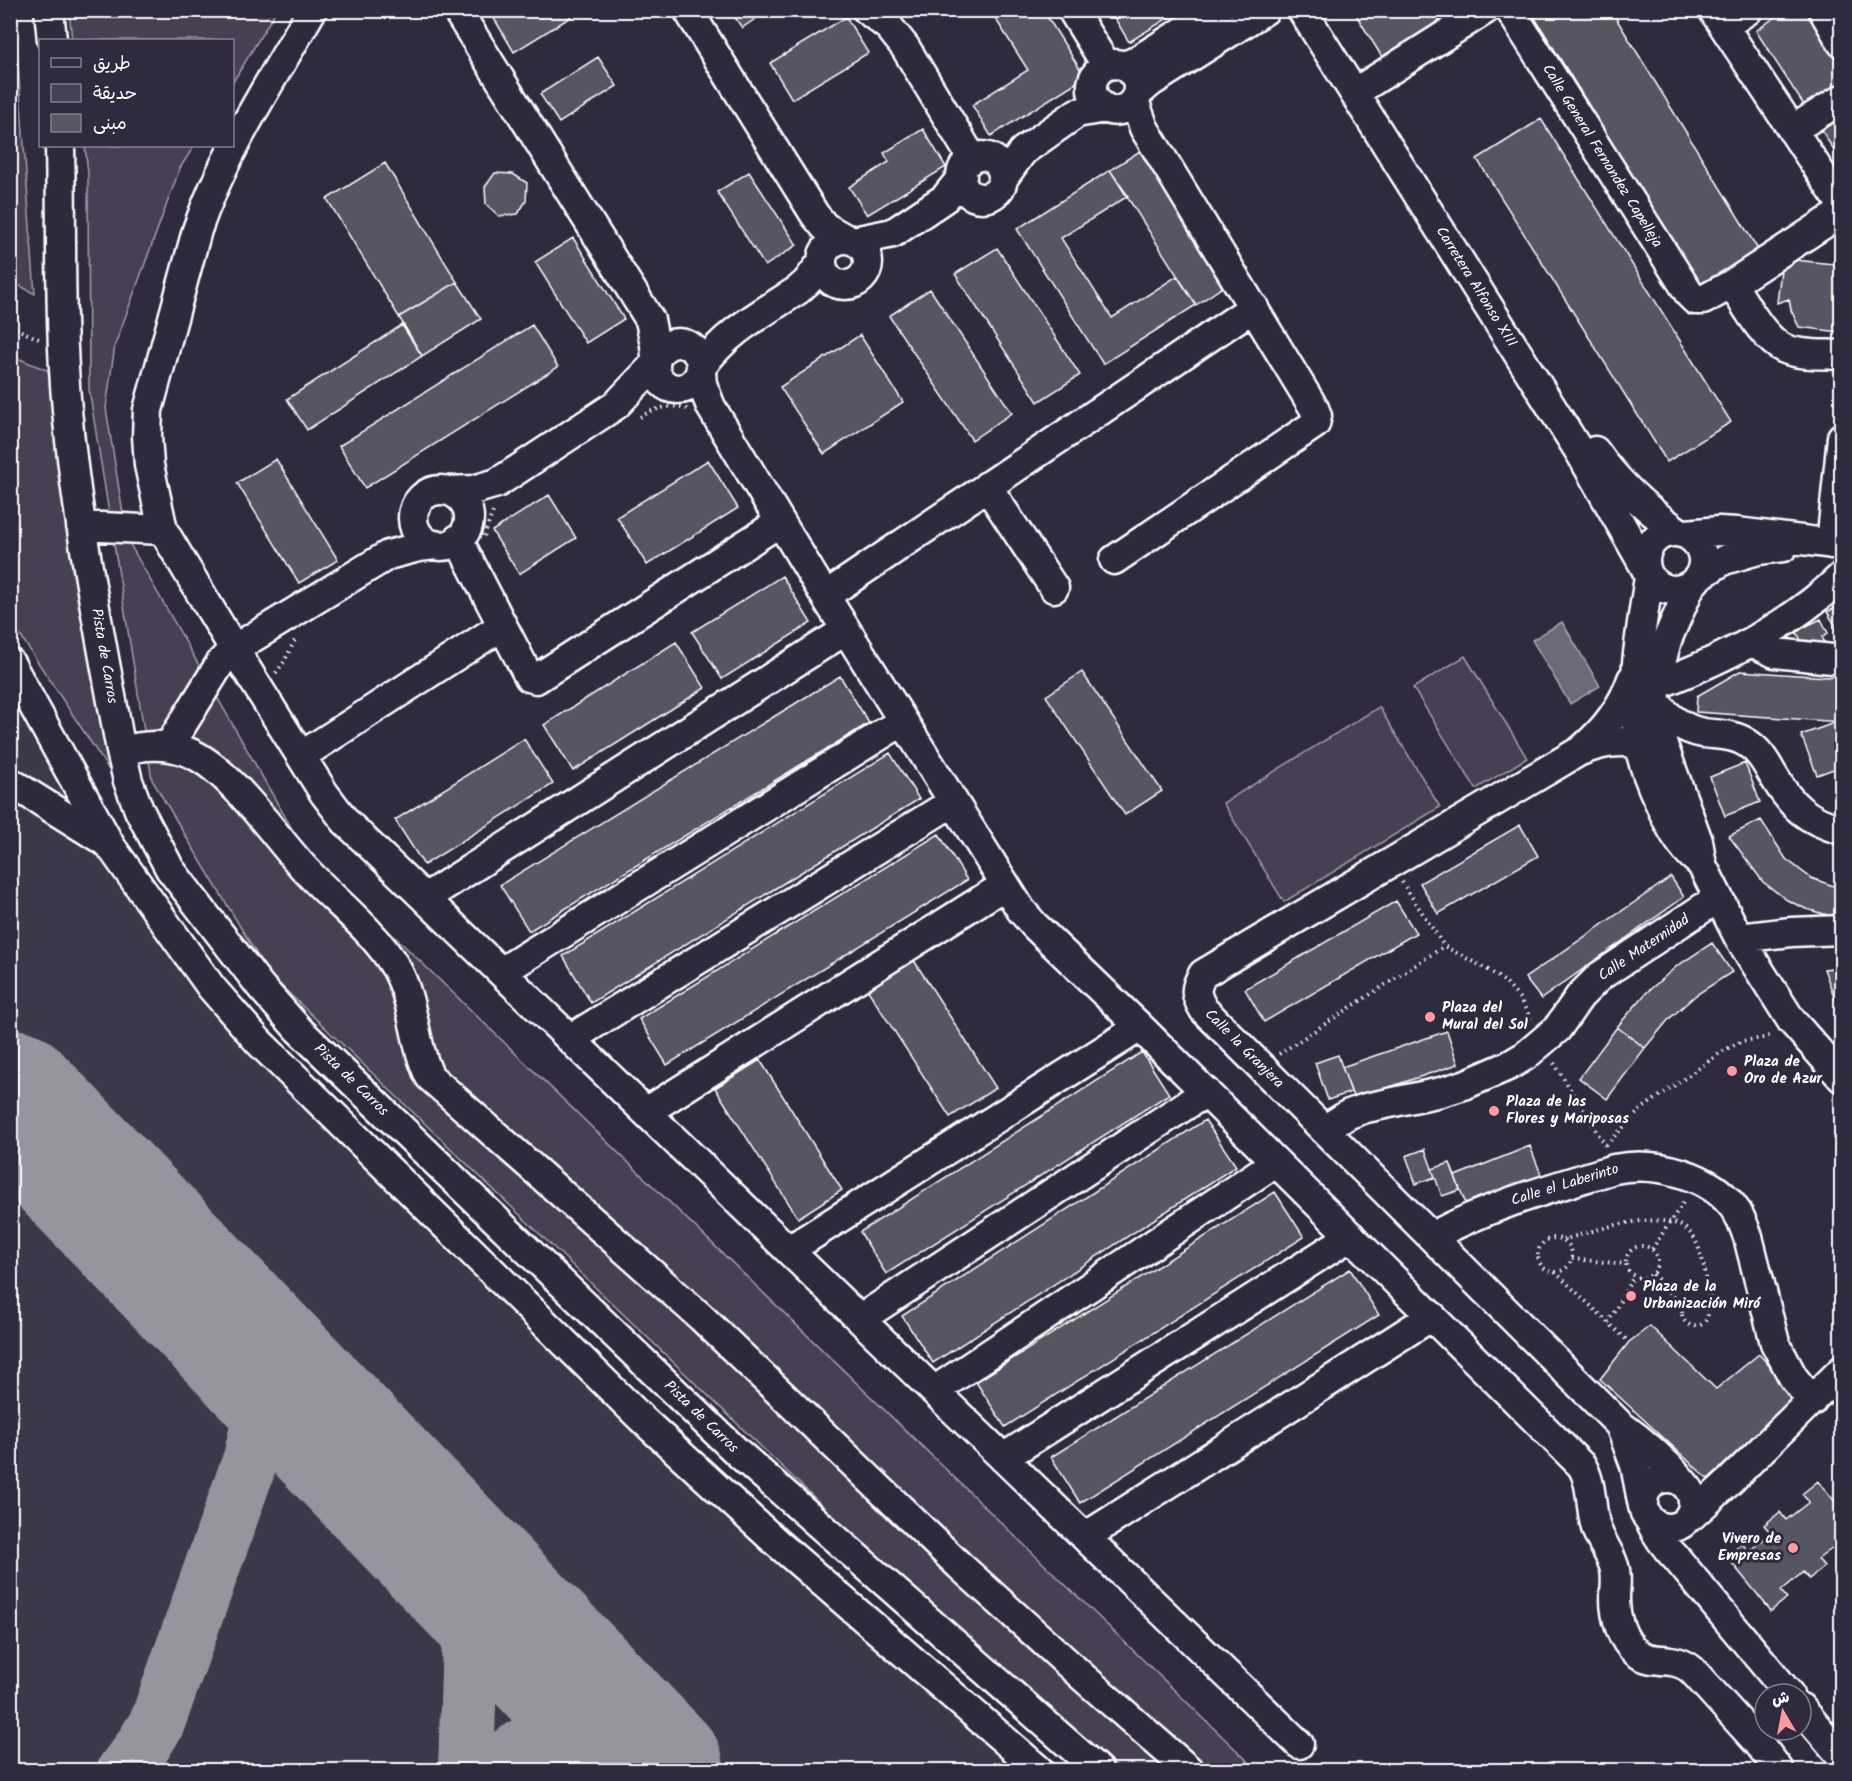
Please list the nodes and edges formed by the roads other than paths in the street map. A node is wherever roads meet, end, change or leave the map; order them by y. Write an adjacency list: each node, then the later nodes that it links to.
1 (49, 10): 16 (street)
2 (312, 10): 23 (street)
3 (457, 10): 36 (street)
4 (688, 10): 29 (street)
5 (867, 10): 26 (street)
6 (1072, 10): 18 (street)
7 (1217, 10): 18 (street)
8 (1265, 10): 21 (street)
9 (1302, 10): 19 (street, Carretera Alfonso XIII)
10 (1318, 10): 19 (street, Carretera Alfonso XIII)
11 (1485, 10): 19 (street)
12 (1510, 10): 34 (street, Calle General Fernandez Capelleja)
13 (1748, 10): 15 (street)
14 (1823, 10): 17 (street)
15 (1719, 18): 22 (street)
16 (52, 39)
17 (1842, 43)
18 (1116, 65): 21 (street); 21 (street)
19 (1360, 90): 49 (street, Carretera Alfonso XIII); 54 (street, Carretera Alfonso XIII)
20 (1842, 99): 22 (street)
21 (1111, 102): 26 (street); 35 (street)
22 (1792, 130): 27 (street)
23 (234, 144)
24 (60, 147): 47 (street, Pista de Carros)
25 (232, 147): 48 (street)
26 (974, 177): 30 (street)
27 (1842, 205)
28 (1842, 212): 34 (street)
29 (815, 215): 31 (street); 32 (street)
30 (893, 232): 31 (street); 33 (street)
31 (850, 240): 32 (street); 33 (street)
32 (827, 267): 33 (street); 38 (street)
33 (867, 268)
34 (1732, 284): 37 (street)
35 (1254, 307): 43 (street); 53 (street)
36 (650, 320): 38 (street); 39 (street)
37 (1842, 355)
38 (693, 357): 39 (street); 39 (street); 40 (street)
39 (664, 375): 40 (street); 42 (street)
40 (711, 407): 46 (street)
41 (1842, 436): 51 (street)
42 (497, 483): 44 (street); 50 (street)
43 (987, 486): 57 (street); 58 (street)
44 (448, 491): 45 (street); 50 (street)
45 (413, 515): 50 (street); 52 (street)
46 (780, 522): 58 (street); 59 (street)
47 (81, 526): 48 (street); 69 (street, Pista de Carros)
48 (163, 530): 62 (street)
49 (1681, 532): 51 (street); 54 (street); 56 (street)
50 (453, 537): 52 (street); 59 (street)
51 (1829, 544): 56 (street)
52 (388, 555): 62 (street)
53 (1114, 560)
54 (1647, 572): 56 (street); 65 (street)
55 (1842, 576): 61 (street)
56 (1695, 581): 65 (street)
57 (1053, 588)
58 (825, 596): 60 (street)
59 (502, 626): 71 (street)
60 (846, 630): 66 (street); 78 (street)
61 (1752, 642): 63 (street); 65 (street)
62 (234, 649): 68 (street); 71 (street)
63 (1842, 660)
64 (10, 663): 75 (street)
65 (1649, 686): 67 (street); 70 (street, Calle la Granjera); 74 (street); 76 (street)
66 (903, 721): 73 (street); 82 (street)
67 (1639, 744): 70 (street, Calle la Granjera); 76 (street)
68 (169, 746): 69 (street); 112 (street)
69 (121, 752): 111 (street, Pista de Carros)
70 (1578, 752): 88 (street, Calle la Granjera)
71 (301, 756): 78 (street)
72 (10, 782): 75 (street)
73 (953, 801): 77 (street); 84 (street)
74 (1842, 830)
75 (109, 844): 110 (street)
76 (1702, 865): 79 (street)
77 (1005, 885): 83 (street); 87 (street)
78 (425, 898): 82 (street)
79 (1718, 898): 81 (street); 88 (street, Calle Maternidad)
80 (1842, 930): 81 (street)
81 (1739, 938): 85 (street)
82 (501, 972): 84 (street)
83 (1140, 1027): 86 (street); 92 (street)
84 (570, 1039): 87 (street)
85 (1842, 1078)
86 (1206, 1092): 89 (street); 94 (street)
87 (646, 1112): 92 (street)
88 (1324, 1130): 91 (street, Calle la Granjera)
89 (1276, 1162): 90 (street); 96 (street)
90 (1351, 1236): 93 (street); 99 (street)
91 (1433, 1236): 97 (street, Calle el Laberinto); 98 (street, Calle la Granjera)
92 (789, 1250): 94 (street)
93 (1432, 1316): 104 (street); 113 (street)
94 (860, 1319): 96 (street)
95 (1842, 1370): 97 (street)
96 (934, 1391): 99 (street)
97 (1812, 1401): 101 (street)
98 (1620, 1425): 100 (street, Calle la Granjera); 102 (street, Calle la Granjera)
99 (1003, 1458): 104 (street)
100 (1685, 1485): 101 (street); 102 (street); 103 (street)
101 (1720, 1490): 103 (street)
102 (1647, 1513): 103 (street); 105 (street, Calle la Granjera)
103 (1684, 1522): 105 (street)
104 (1085, 1537): 108 (street)
105 (1677, 1559): 106 (street, Calle la Granjera)
106 (1779, 1682)
107 (1813, 1722): 109 (street)
108 (1299, 1744)
109 (1842, 1757)
110 (1040, 1770)
111 (1098, 1770)
112 (1189, 1770)
113 (1779, 1770)

